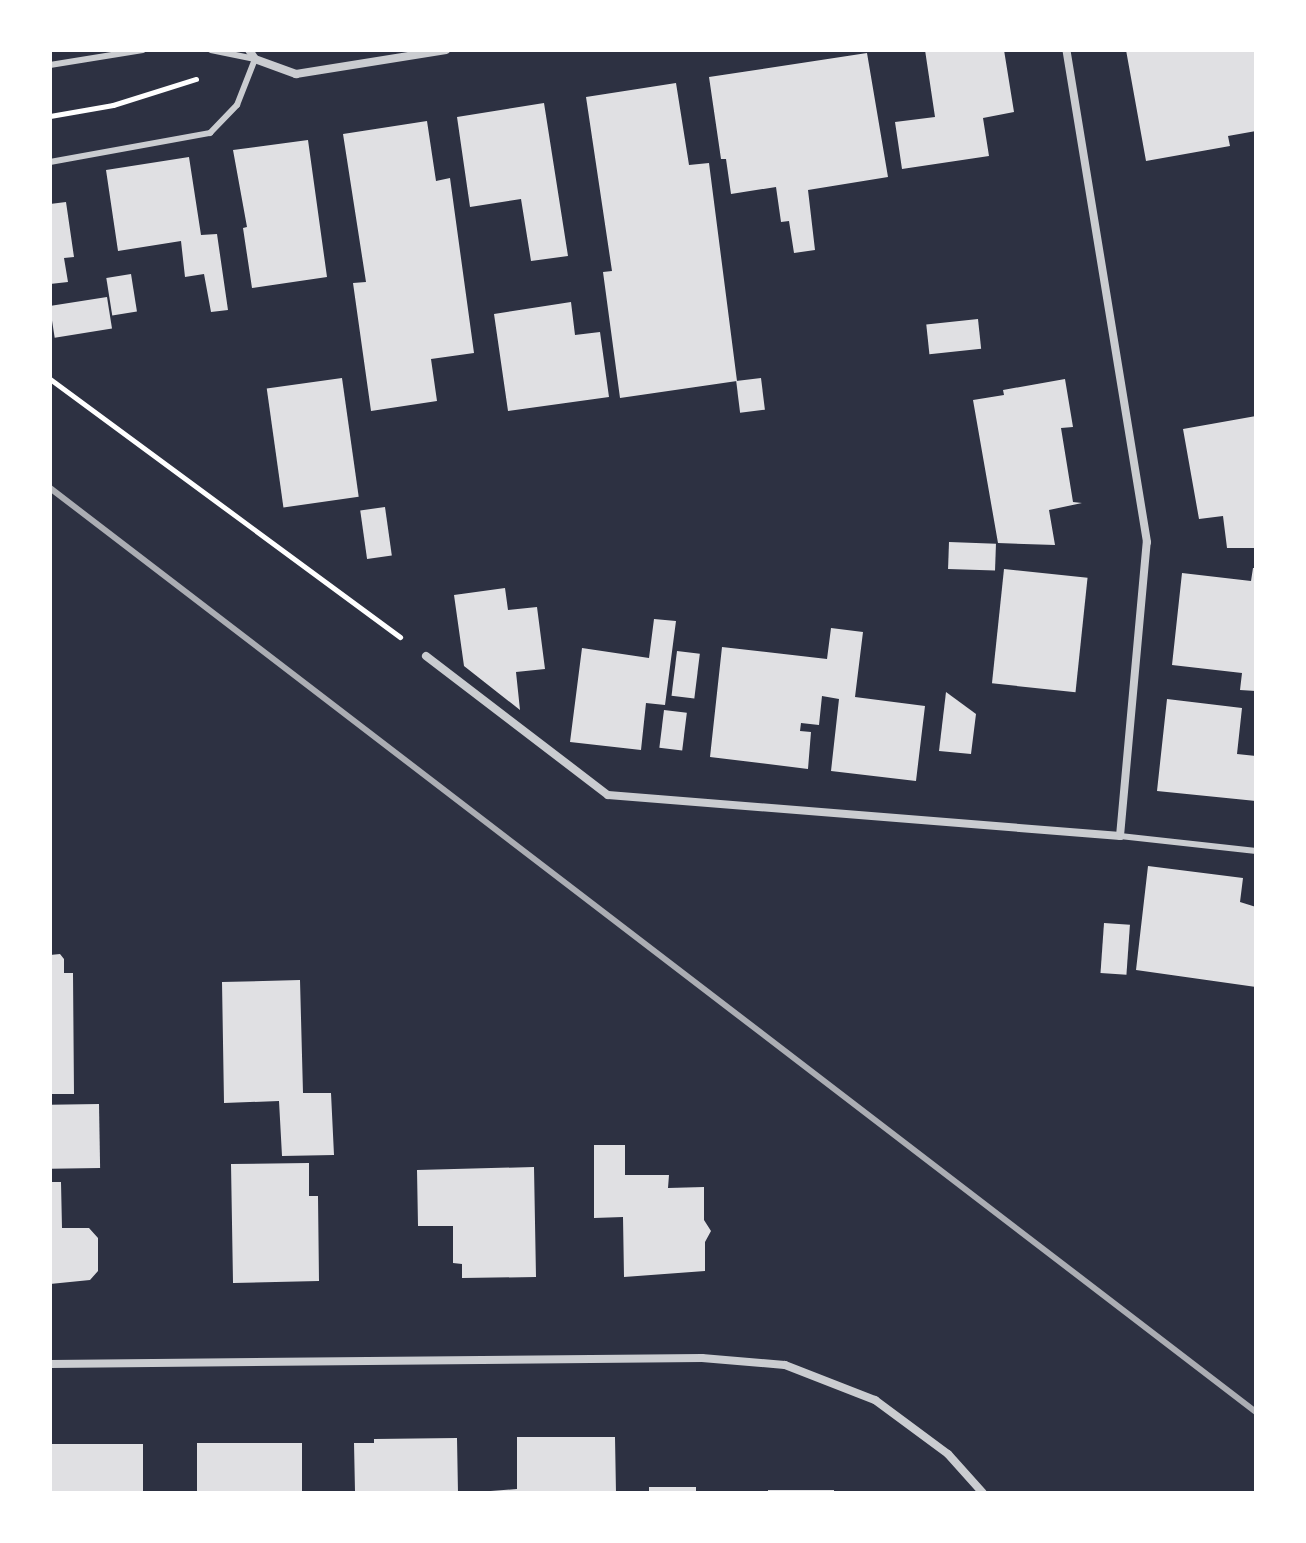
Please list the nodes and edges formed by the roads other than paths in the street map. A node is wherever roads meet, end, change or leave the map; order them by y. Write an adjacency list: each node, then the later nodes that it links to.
1 (143, 50): 7 (lane)
2 (211, 50): 6 (lane)
3 (249, 50): 6 (street)
4 (446, 50): 6 (street)
5 (1066, 50): 10 (street)
6 (255, 59): 8 (lane)
7 (50, 65)
8 (50, 162)
9 (426, 656): 10 (street)
10 (1120, 836): 11 (lane)
11 (1256, 851)
12 (50, 1364): 13 (street)
13 (983, 1493)

